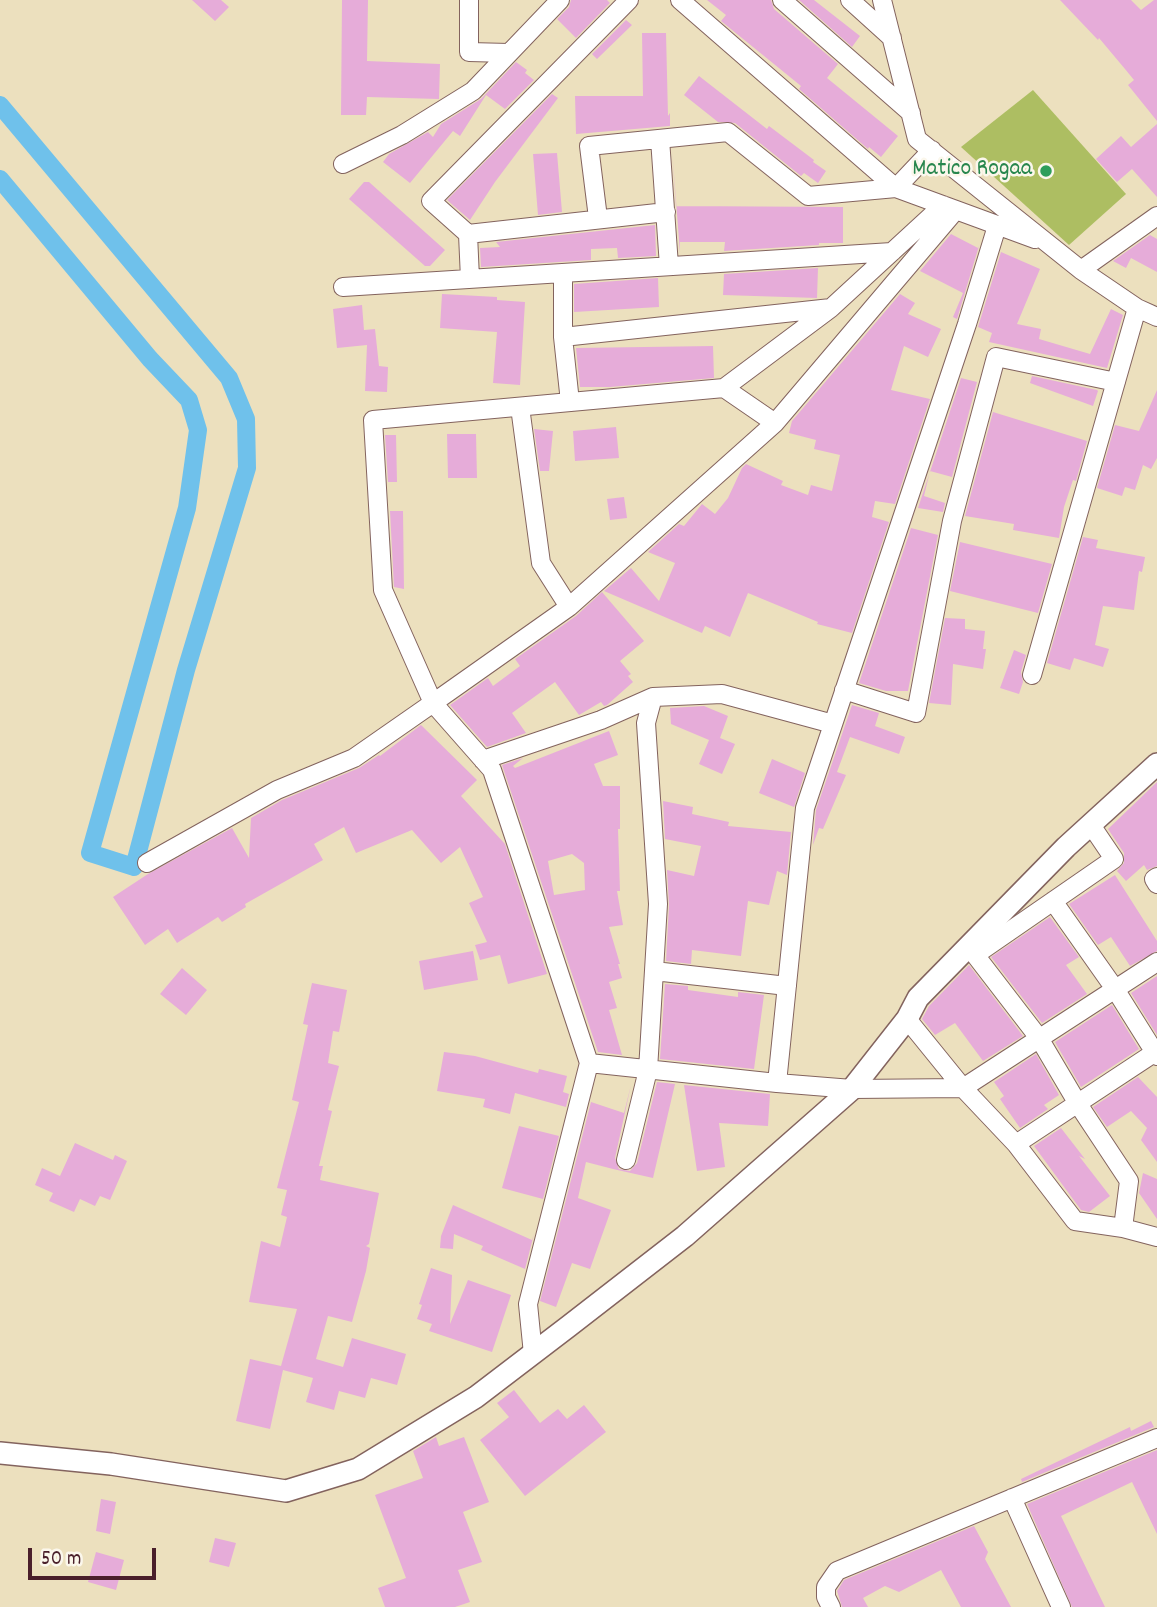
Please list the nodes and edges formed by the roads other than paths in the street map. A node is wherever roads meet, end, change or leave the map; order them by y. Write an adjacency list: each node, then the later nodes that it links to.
1 (469, 0): 9 (street)
2 (560, 0): 9 (street)
3 (629, 0): 20 (street)
4 (680, 0): 14 (street)
5 (782, 0): 10 (street)
6 (850, 0): 8 (street)
7 (882, 0): 8 (street)
8 (892, 38): 10 (street)
9 (509, 53): 13 (street)
10 (911, 113): 12 (street)
11 (660, 139): 14 (street); 16 (street); 18 (street)
12 (932, 150): 14 (street); 21 (street)
13 (343, 164)
14 (897, 188): 15 (street)
15 (949, 208): 19 (street); 22 (street); 36 (street)
16 (666, 212): 18 (street); 23 (street)
17 (1157, 216): 24 (street)
18 (598, 218): 20 (street)
19 (997, 226): 21 (street); 39 (street)
20 (468, 234): 26 (street)
21 (1048, 243): 24 (street)
22 (892, 252): 23 (street); 29 (street)
23 (669, 266): 25 (street)
24 (1081, 270): 28 (street)
25 (563, 273): 26 (street); 31 (street)
26 (470, 279): 27 (street)
27 (343, 287)
28 (1137, 308): 30 (street); 32 (street)
29 (831, 309): 31 (street); 33 (street)
30 (1157, 317)
31 (563, 337): 34 (street)
32 (1116, 382): 38 (street); 39 (street)
33 (724, 388): 34 (street); 36 (street)
34 (570, 402): 35 (street)
35 (520, 407): 37 (street); 41 (street)
36 (775, 423): 37 (street)
37 (569, 607): 41 (street)
38 (1032, 676)
39 (844, 690): 42 (street)
40 (653, 697): 42 (street); 43 (street); 52 (street)
41 (433, 703): 43 (street); 46 (street)
42 (833, 724): 53 (street)
43 (483, 760): 58 (street)
44 (1157, 764): 45 (street)
45 (1091, 825): 49 (street); 50 (street)
46 (147, 863)
47 (1157, 877): 48 (street)
48 (1157, 884)
49 (1053, 901): 50 (street); 54 (street)
50 (972, 951): 55 (street); 56 (street)
51 (1157, 962): 54 (street)
52 (654, 971): 53 (street); 59 (street)
53 (788, 986): 60 (street)
54 (1115, 989): 56 (street); 57 (street)
55 (907, 1019): 61 (street); 62 (street)
56 (1039, 1038): 61 (street); 63 (street)
57 (1156, 1053): 63 (street)
58 (589, 1063): 59 (street); 68 (street)
59 (648, 1070): 60 (street); 65 (street)
60 (777, 1083): 62 (street)
61 (962, 1088): 62 (street); 64 (street)
62 (852, 1089): 68 (street)
63 (1079, 1104): 64 (street); 66 (street)
64 (1016, 1144): 66 (street)
65 (626, 1160)
66 (1123, 1228): 67 (street)
67 (1157, 1237)
68 (533, 1354): 70 (street)
69 (1157, 1438): 71 (street)
70 (0, 1453)
71 (1012, 1498): 72 (street); 73 (street)
72 (831, 1607)
73 (1061, 1607)

